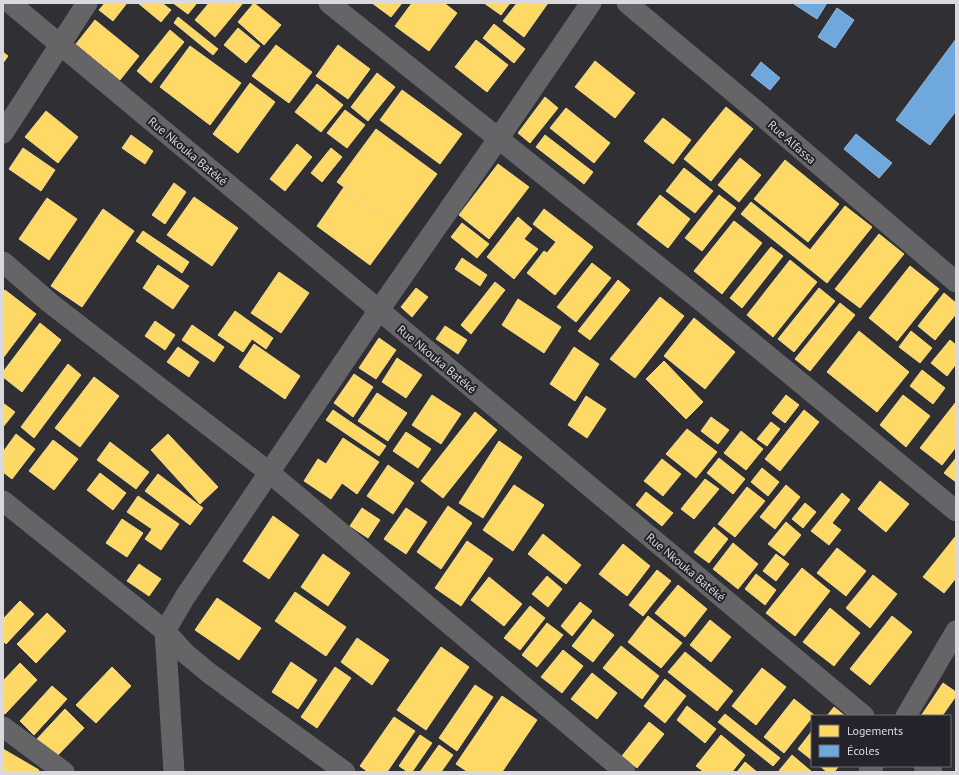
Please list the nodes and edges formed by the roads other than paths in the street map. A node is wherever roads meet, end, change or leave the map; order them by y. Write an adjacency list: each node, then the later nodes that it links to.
1 (10, 3): 6 (street, Rue Nkouka Batéké)
2 (87, 3): 6 (street)
3 (329, 3): 8 (street)
4 (591, 3): 8 (street)
5 (627, 3): 10 (street, Rue Alfassa)
6 (59, 44): 7 (street); 11 (street, Rue Nkouka Batéké)
7 (3, 133)
8 (498, 139): 11 (street); 14 (street)
9 (3, 262): 12 (street)
10 (956, 282)
11 (379, 310): 12 (street); 17 (street, Rue Nkouka Batéké)
12 (270, 473): 15 (street); 23 (street)
13 (3, 501): 15 (street)
14 (956, 511)
15 (165, 631): 21 (street); 22 (street)
16 (956, 631): 18 (street)
17 (863, 715)
18 (907, 715)
19 (3, 727): 20 (street)
20 (60, 771)
21 (174, 772)
22 (345, 772)
23 (625, 772)

